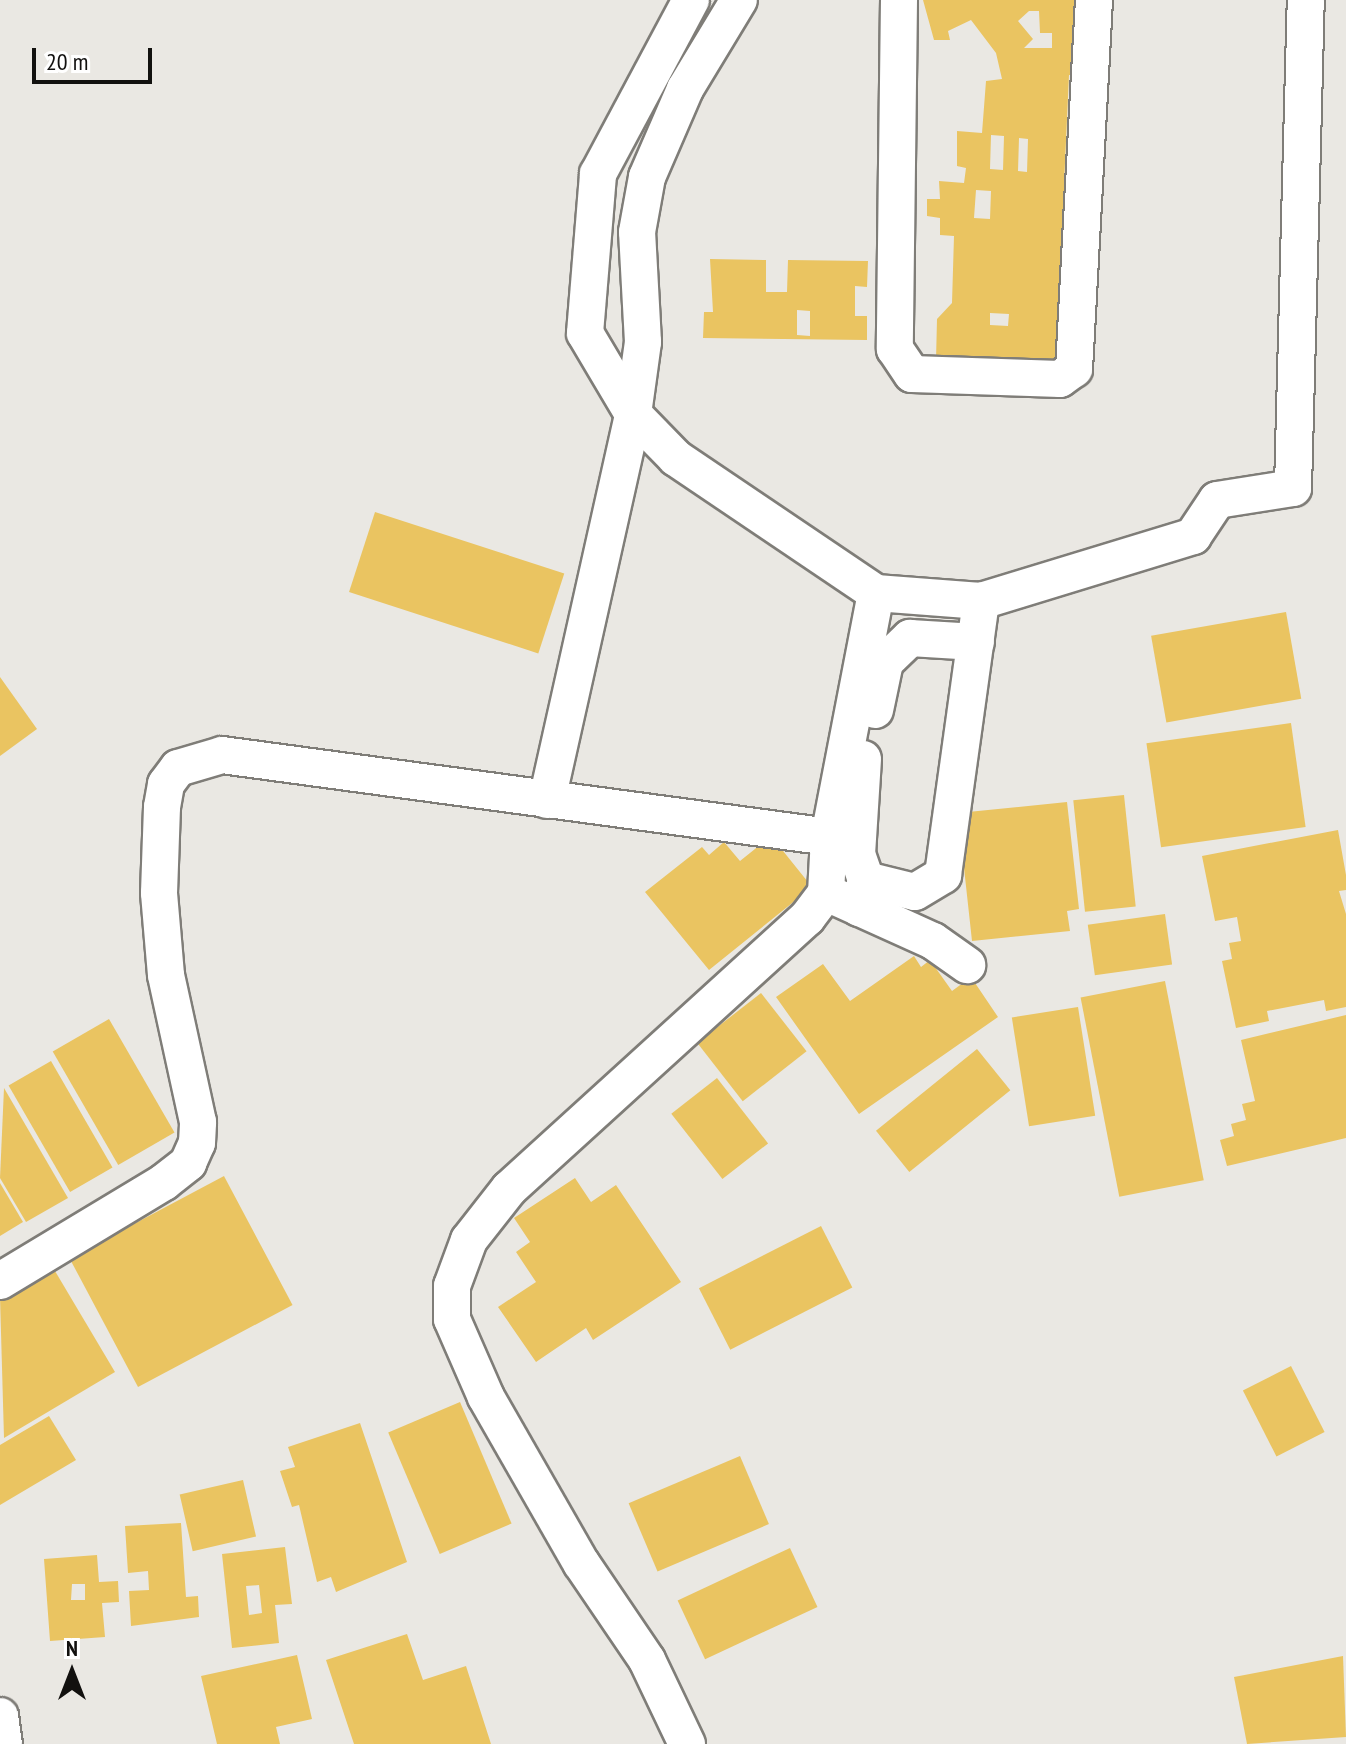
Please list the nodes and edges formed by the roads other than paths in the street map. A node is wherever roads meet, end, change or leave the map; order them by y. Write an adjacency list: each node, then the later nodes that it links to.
1 (691, 0): 6 (street)
2 (739, 0): 6 (street)
3 (899, 0): 4 (street)
4 (1094, 0)
5 (1306, 0): 8 (street)
6 (633, 414): 7 (street); 10 (street)
7 (876, 593): 8 (street); 11 (street)
8 (981, 601): 9 (street)
9 (976, 642): 13 (street); 13 (street)
10 (547, 800): 11 (street); 15 (street)
11 (829, 837): 12 (street)
12 (826, 893): 13 (street); 18 (street)
13 (863, 894): 14 (street)
14 (967, 965)
15 (0, 1281)
16 (0, 1716): 17 (street)
17 (4, 1744)
18 (687, 1744)

